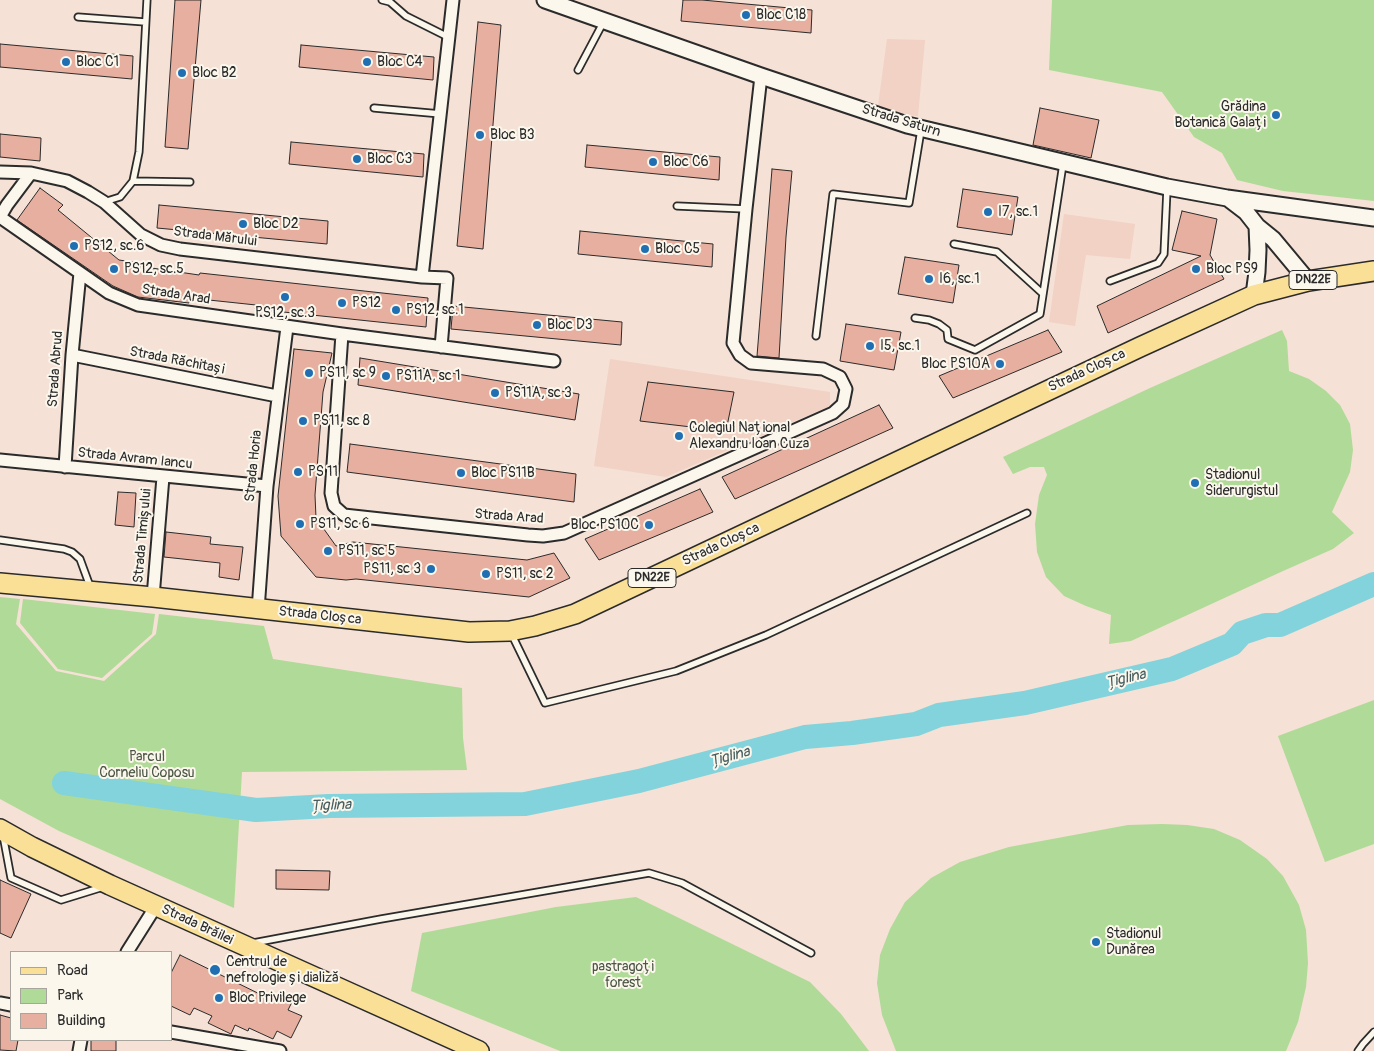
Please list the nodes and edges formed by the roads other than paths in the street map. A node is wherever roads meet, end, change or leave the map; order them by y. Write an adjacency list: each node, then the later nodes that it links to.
1 (146, 0): 7 (lane)
2 (382, 0): 8 (lane)
3 (453, 0): 8 (street)
4 (545, 0): 6 (street, Strada Saturn)
5 (78, 17): 7 (lane)
6 (604, 21): 9 (lane); 10 (street, Strada Saturn)
7 (145, 22): 17 (lane)
8 (448, 37): 12 (street)
9 (578, 70)
10 (761, 76): 13 (street, Strada Saturn); 23 (street)
11 (374, 108): 12 (lane)
12 (441, 114): 30 (street)
13 (921, 128): 14 (street, Strada Saturn); 38 (lane)
14 (1063, 162): 19 (street, Strada Saturn); 33 (lane)
15 (0, 172): 16 (street, Strada Mărului)
16 (31, 173): 21 (street, Strada Mărului); 24 (street, Strada Arad)
17 (133, 181): 18 (lane); 21 (lane)
18 (190, 182)
19 (1168, 187): 20 (street, Strada Saturn); 32 (lane)
20 (1227, 198): 25 (street); 26 (street, Strada Saturn)
21 (104, 202): 30 (street, Strada Mărului)
22 (677, 206): 23 (lane)
23 (746, 210): 37 (street, Strada Arad)
24 (0, 217): 29 (street, Strada Arad)
25 (1374, 218)
26 (1257, 226): 31 (street, Strada Saturn); 34 (street)
27 (954, 244): 33 (lane)
28 (1374, 271): 31 (main road, Strada Cloșca / DN22E)
29 (80, 273): 36 (street, Strada Arad); 40 (street, Strada Abrud)
30 (422, 277): 39 (street, Strada Mărului)
31 (1308, 280): 34 (main road, Strada Cloșca / DN22E)
32 (1110, 281)
33 (1042, 294): 35 (lane)
34 (1254, 295): 53 (main road, Strada Cloșca / DN22E)
35 (915, 318)
36 (287, 326): 37 (street, Strada Arad); 42 (street, Strada Horia)
37 (342, 334): 39 (street, Strada Arad)
38 (816, 336)
39 (441, 347): 41 (street, Strada Arad)
40 (72, 355): 42 (street, Strada Răchitași); 44 (street, Strada Abrud)
41 (554, 361)
42 (277, 396): 46 (street, Strada Horia)
43 (0, 460): 44 (street, Strada Avram Iancu)
44 (65, 467): 45 (street, Strada Avram Iancu)
45 (163, 477): 46 (street, Strada Avram Iancu); 51 (street, Strada Timișului)
46 (267, 486): 52 (street, Strada Horia)
47 (1027, 513): 53 (lane)
48 (0, 540): 50 (lane)
49 (0, 583): 50 (main road, Strada Cloșca / DN22E)
50 (92, 591): 51 (main road, Strada Cloșca / DN22E)
51 (153, 597): 52 (main road, Strada Cloșca / DN22E)
52 (258, 610): 53 (main road, Strada Cloșca / DN22E)
53 (510, 631)
54 (1, 830): 55 (main road, Strada Brăilei); 55 (lane)
55 (110, 885): 56 (main road, Strada Brăilei)
56 (156, 906): 57 (main road, Strada Brăilei); 58 (street)
57 (242, 945): 59 (lane); 63 (main road, Strada Brăilei)
58 (128, 951)
59 (811, 953)
60 (172, 1032): 62 (street)
61 (1374, 1032): 64 (lane)
62 (280, 1051)
63 (478, 1051)
64 (1358, 1051)

